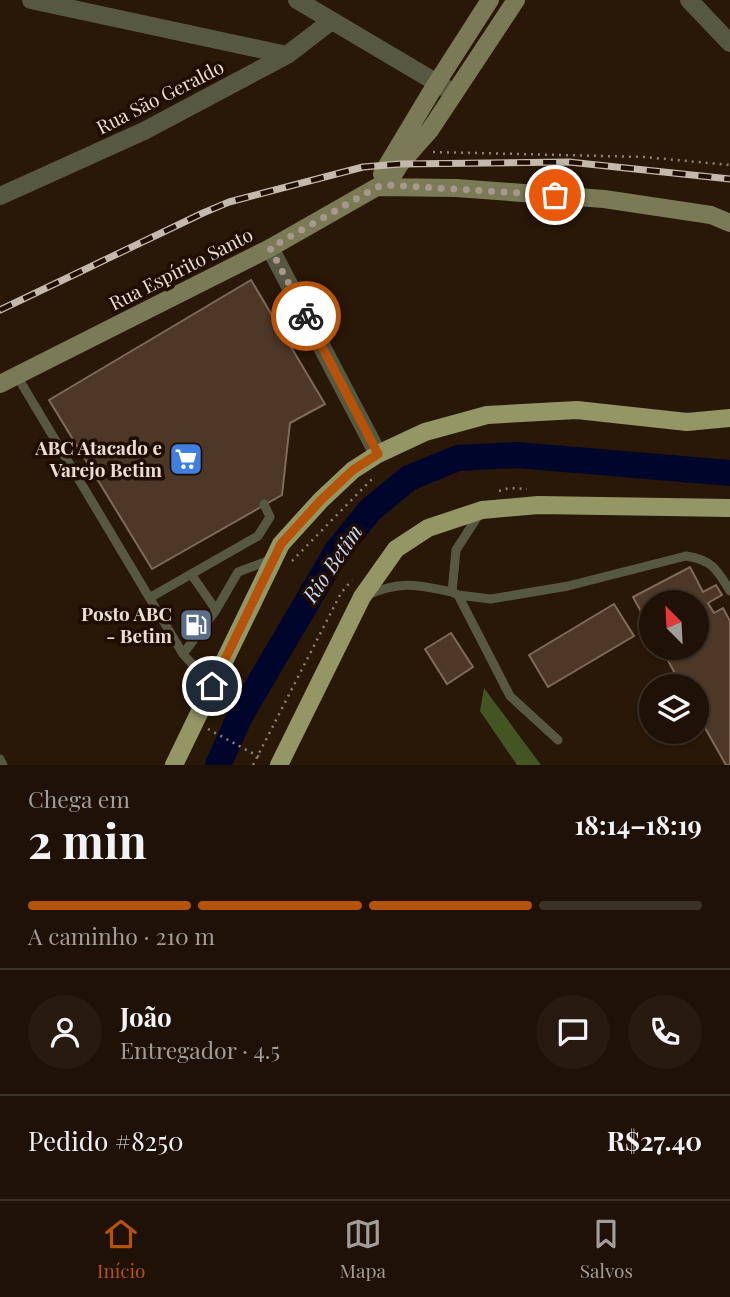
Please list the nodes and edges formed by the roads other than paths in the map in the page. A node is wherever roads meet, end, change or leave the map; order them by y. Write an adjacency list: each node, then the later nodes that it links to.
1 (31, 0): 8 (street)
2 (297, 0): 6 (street)
3 (490, 0): 9 (street)
4 (516, 0): 10 (street)
5 (689, 0): 7 (street)
6 (330, 22): 8 (street, Rua São Geraldo); 9 (street)
7 (730, 43)
8 (287, 55): 12 (street, Rua São Geraldo)
9 (436, 84): 10 (street); 11 (street)
10 (454, 93): 11 (street)
11 (382, 186): 13 (street); 14 (street, Rua Espírito Santo)
12 (0, 196)
13 (730, 222)
14 (270, 248): 15 (street, Rua Espírito Santo); 18 (street)
15 (17, 376): 16 (street, Rua Espírito Santo); 26 (lane)
16 (0, 384)
17 (730, 418): 18 (main road)
18 (378, 454): 22 (main road)
19 (264, 504): 23 (lane)
20 (730, 508): 21 (main road)
21 (482, 510): 25 (lane); 27 (main road)
22 (274, 558): 28 (lane); 30 (main road)
23 (191, 574): 26 (lane); 28 (lane)
24 (730, 591): 25 (lane)
25 (455, 593): 27 (lane); 31 (lane)
26 (151, 597): 29 (lane)
27 (362, 597): 35 (main road)
28 (216, 610): 29 (lane)
29 (183, 654): 30 (lane)
30 (212, 686): 34 (main road)
31 (558, 740)
32 (0, 759): 33 (lane)
33 (3, 765)
34 (174, 765)
35 (279, 765)

